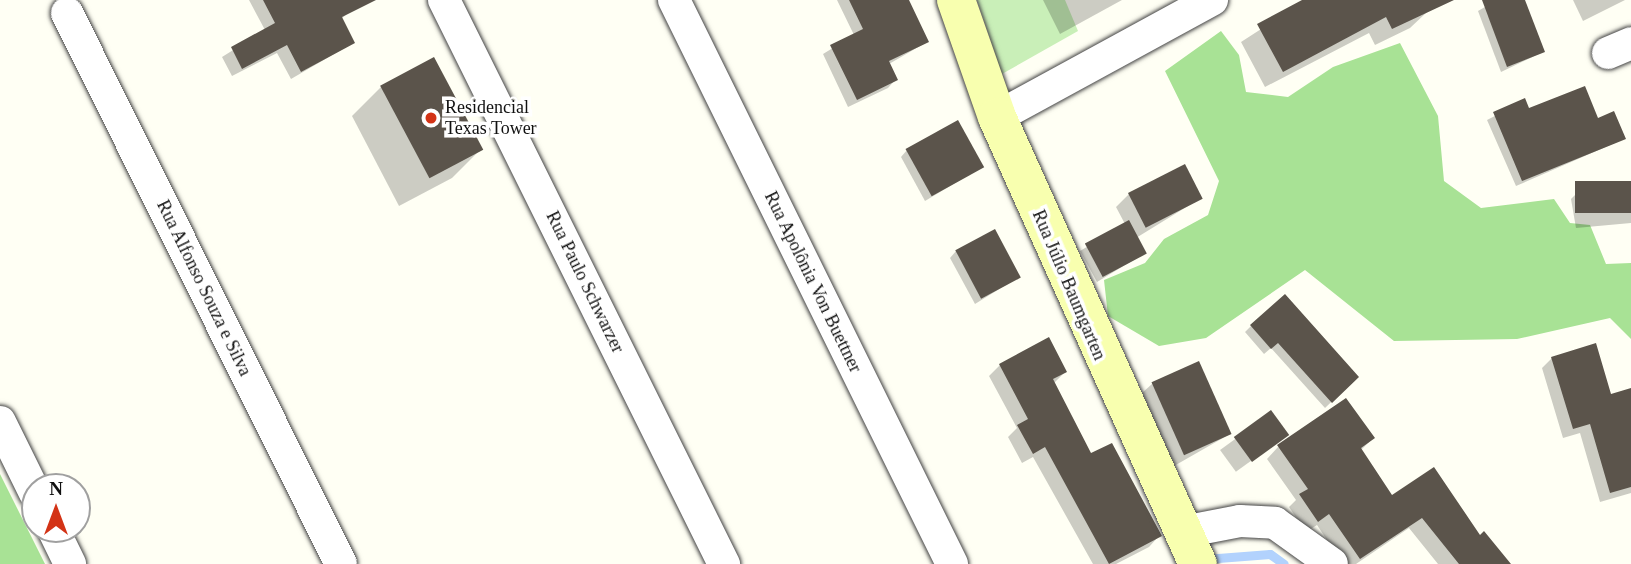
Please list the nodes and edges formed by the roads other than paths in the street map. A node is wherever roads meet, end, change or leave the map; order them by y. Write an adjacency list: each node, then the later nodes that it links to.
1 (444, 0): 13 (street, Rua Paulo Schwarzer)
2 (674, 0): 14 (street, Rua Apolônia Von Buettner)
3 (956, 0): 6 (street, Rua Júlio Baumgarten)
4 (1212, 0): 6 (street)
5 (67, 13): 12 (street, Rua Alfonso Souza e Silva)
6 (997, 117): 10 (street, Rua Júlio Baumgarten)
7 (0, 422): 8 (street)
8 (25, 473)
9 (60, 543): 11 (street)
10 (1190, 548): 15 (street)
11 (70, 564)
12 (341, 564)
13 (724, 564)
14 (952, 564)
15 (1332, 564)

